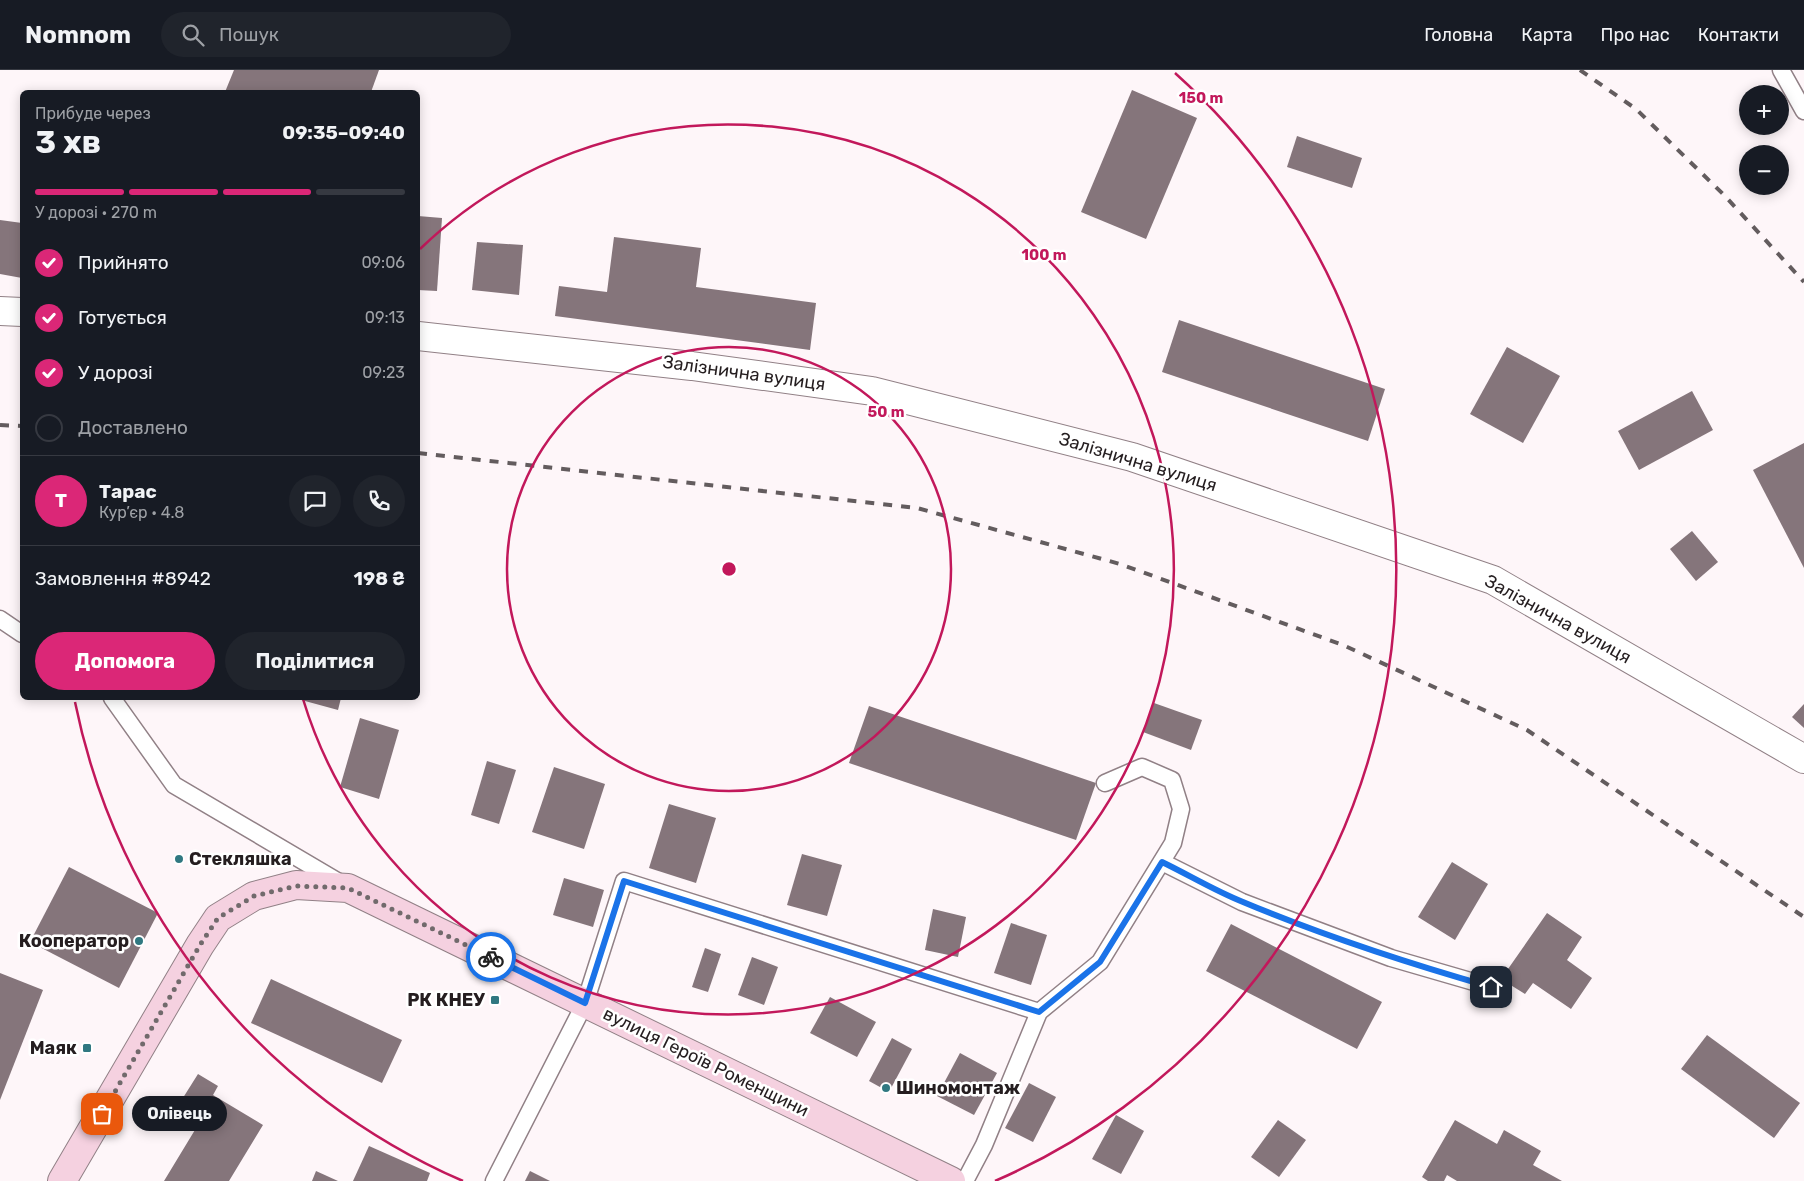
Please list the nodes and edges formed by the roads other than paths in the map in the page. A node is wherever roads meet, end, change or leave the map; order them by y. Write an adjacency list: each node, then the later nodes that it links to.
1 (1781, 70): 2 (lane)
2 (1804, 111)
3 (0, 311): 4 (street)
4 (20, 312)
5 (420, 336): 9 (street, Залізнична вулиця)
6 (0, 619): 7 (lane)
7 (20, 633)
8 (113, 700): 12 (lane)
9 (1804, 759)
10 (1106, 783): 11 (lane)
11 (1162, 862): 13 (lane); 15 (lane)
12 (348, 888): 14 (street, вулиця Героїв Роменщини); 16 (street, вулиця Героїв Роменщини)
13 (1491, 987)
14 (585, 1003): 15 (lane); 17 (lane); 18 (street, вулиця Героїв Роменщини)
15 (1039, 1012): 19 (lane)
16 (62, 1181)
17 (494, 1181)
18 (951, 1181)
19 (965, 1181)

